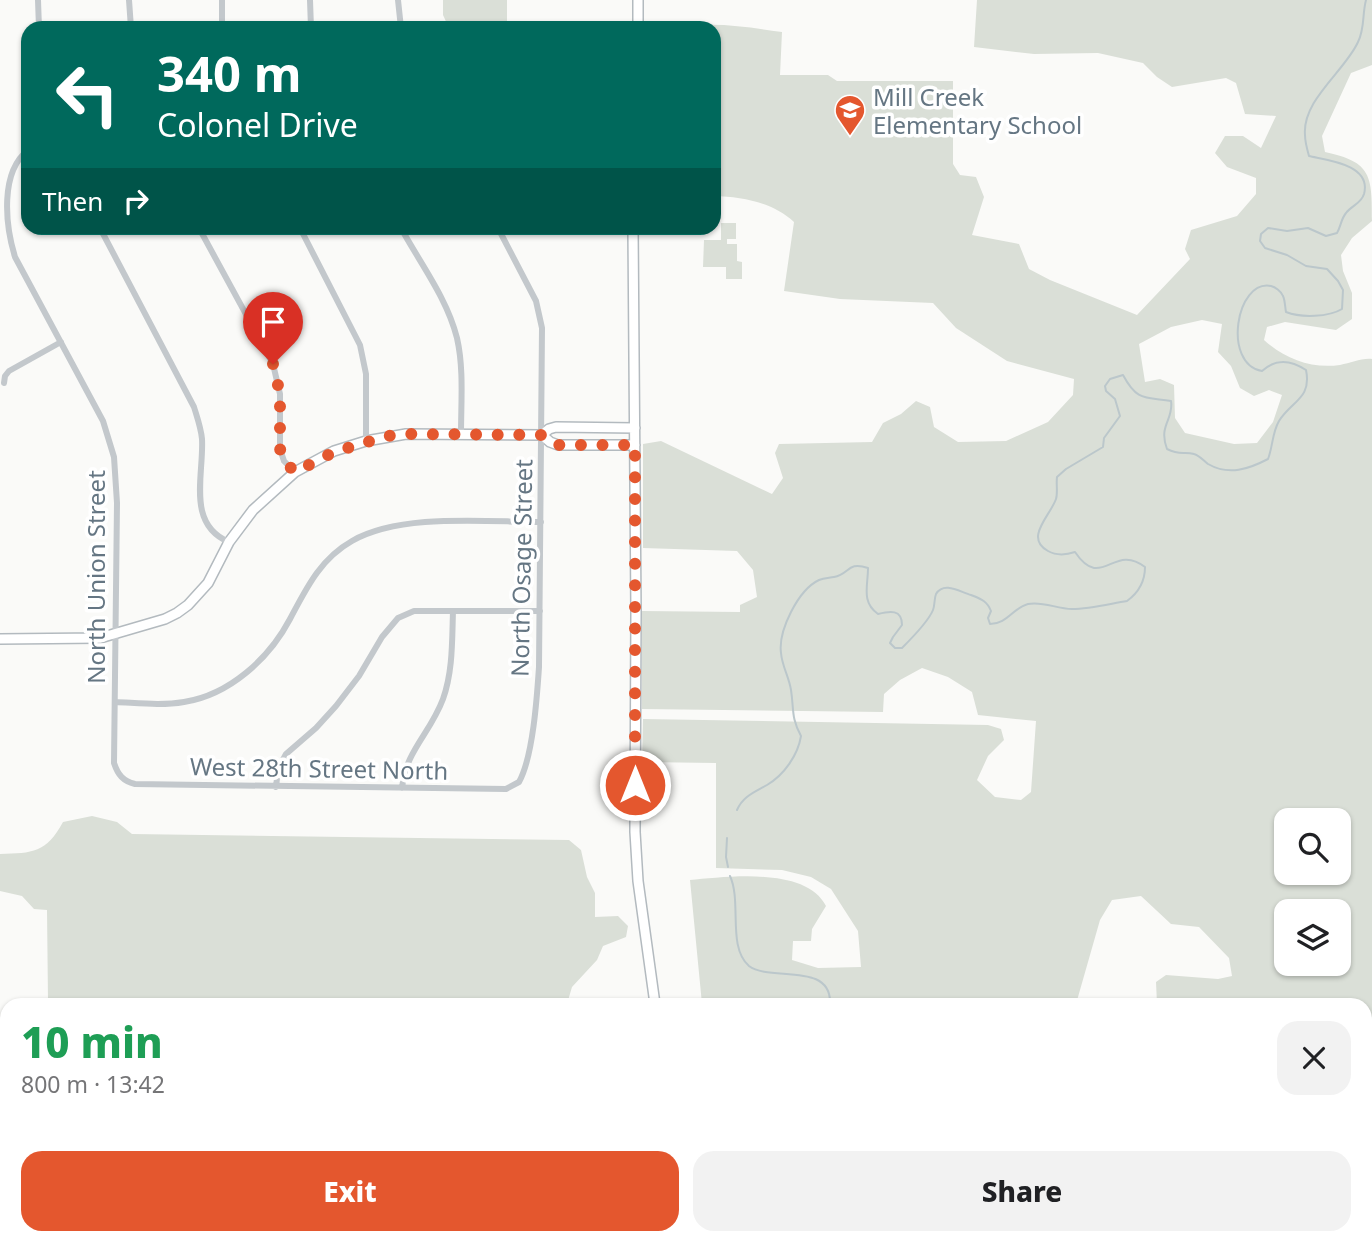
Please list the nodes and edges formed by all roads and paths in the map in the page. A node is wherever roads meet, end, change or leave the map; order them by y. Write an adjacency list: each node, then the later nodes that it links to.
1 (38, 0): 7 (street)
2 (130, 0): 8 (street)
3 (222, 0): 9 (street)
4 (310, 0): 10 (street)
5 (398, 0): 11 (street)
6 (638, 0): 12 (street)
7 (39, 21)
8 (131, 21)
9 (222, 21)
10 (311, 21)
11 (400, 21)
12 (638, 21)
13 (21, 156): 20 (street, North Union Street)
14 (104, 235): 29 (street)
15 (203, 235): 27 (street)
16 (304, 235): 25 (street)
17 (405, 235): 23 (street)
18 (502, 235): 24 (street, North Osage Street)
19 (634, 235): 22 (street)
20 (61, 342): 21 (street); 32 (street, North Union Street)
21 (4, 383)
22 (635, 428): 24 (street); 26 (street)
23 (461, 435): 24 (street); 25 (street)
24 (542, 435): 26 (street); 28 (street, North Osage Street)
25 (366, 441): 27 (street)
26 (635, 445): 39 (street)
27 (295, 472): 29 (street)
28 (541, 522): 31 (street, North Osage Street); 34 (street)
29 (229, 542): 32 (street)
30 (453, 611): 31 (street); 36 (street); 38 (street)
31 (540, 611): 37 (street, North Osage Street)
32 (115, 633): 33 (street); 34 (street, North Union Street)
33 (0, 639)
34 (115, 702): 35 (street, North Union Street)
35 (126, 782): 36 (street, West 28th Street North)
36 (276, 787): 38 (street, West 28th Street North)
37 (511, 787): 38 (street, West 28th Street North)
38 (402, 788)
39 (654, 998)

